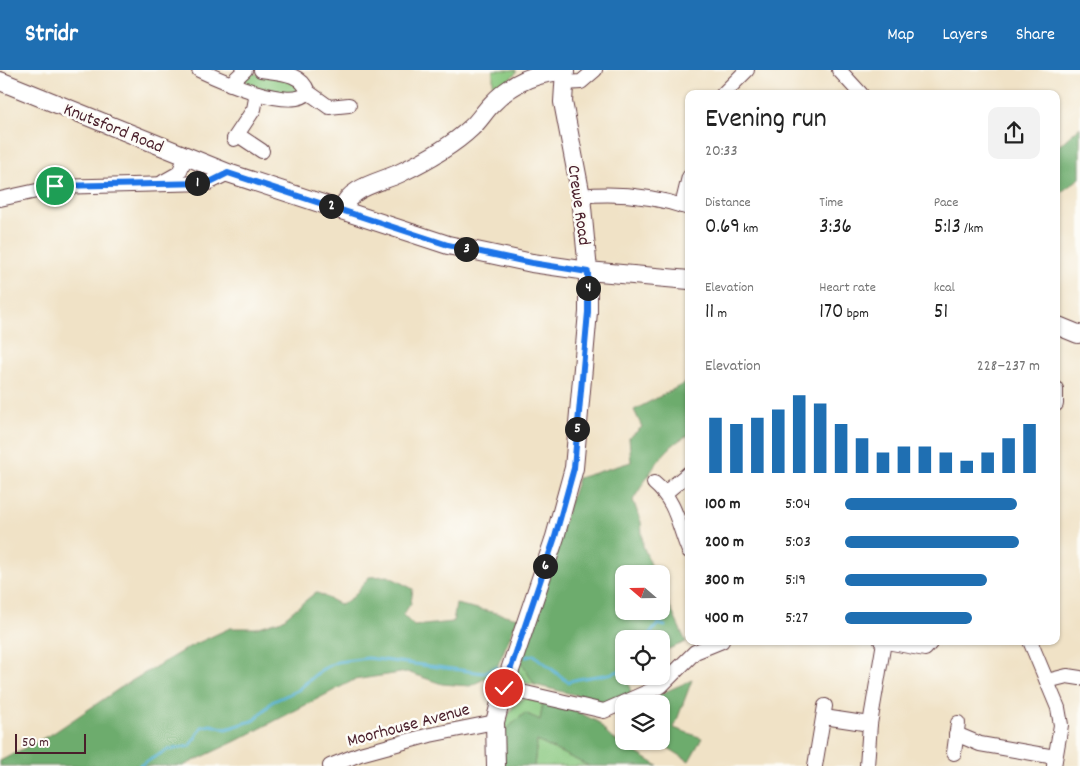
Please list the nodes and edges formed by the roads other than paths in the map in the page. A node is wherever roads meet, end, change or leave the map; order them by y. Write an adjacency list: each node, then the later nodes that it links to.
1 (199, 70): 10 (street)
2 (245, 70): 10 (street)
3 (261, 70): 13 (street)
4 (595, 70): 8 (street)
5 (747, 70): 11 (street)
6 (839, 70): 12 (street)
7 (527, 73): 8 (main road); 23 (main road)
8 (565, 75): 20 (main road, Crewe Road)
9 (0, 81): 17 (main road, Knutsford Road)
10 (230, 84): 14 (street)
11 (727, 90)
12 (857, 90)
13 (308, 92): 14 (street); 15 (street)
14 (257, 93): 16 (street)
15 (349, 105)
16 (262, 151)
17 (186, 156): 18 (main road, Knutsford Road); 19 (street)
18 (228, 173): 19 (street); 23 (main road, Knutsford Road)
19 (162, 182): 21 (street)
20 (581, 196): 22 (street); 24 (main road, Crewe Road)
21 (0, 199)
22 (685, 207)
23 (341, 210): 24 (main road, Knutsford Road)
24 (588, 272): 25 (main road, Knutsford Road); 39 (main road, Crewe Road)
25 (685, 280)
26 (1060, 327): 27 (main road)
27 (1079, 335)
28 (685, 476): 30 (street)
29 (654, 483): 30 (street)
30 (665, 492): 31 (street)
31 (685, 539)
32 (712, 645): 39 (street)
33 (883, 645): 41 (street)
34 (901, 645): 35 (street)
35 (928, 645)
36 (1032, 645): 38 (street)
37 (1080, 678): 38 (street)
38 (1047, 681): 43 (street)
39 (504, 688): 40 (main road, Crewe Road)
40 (496, 722): 44 (street, Moorhouse Avenue); 45 (main road, Crewe Road)
41 (870, 724): 46 (street); 47 (street)
42 (954, 753): 43 (street)
43 (1055, 762)
44 (330, 766)
45 (496, 766)
46 (815, 766)
47 (867, 766)

